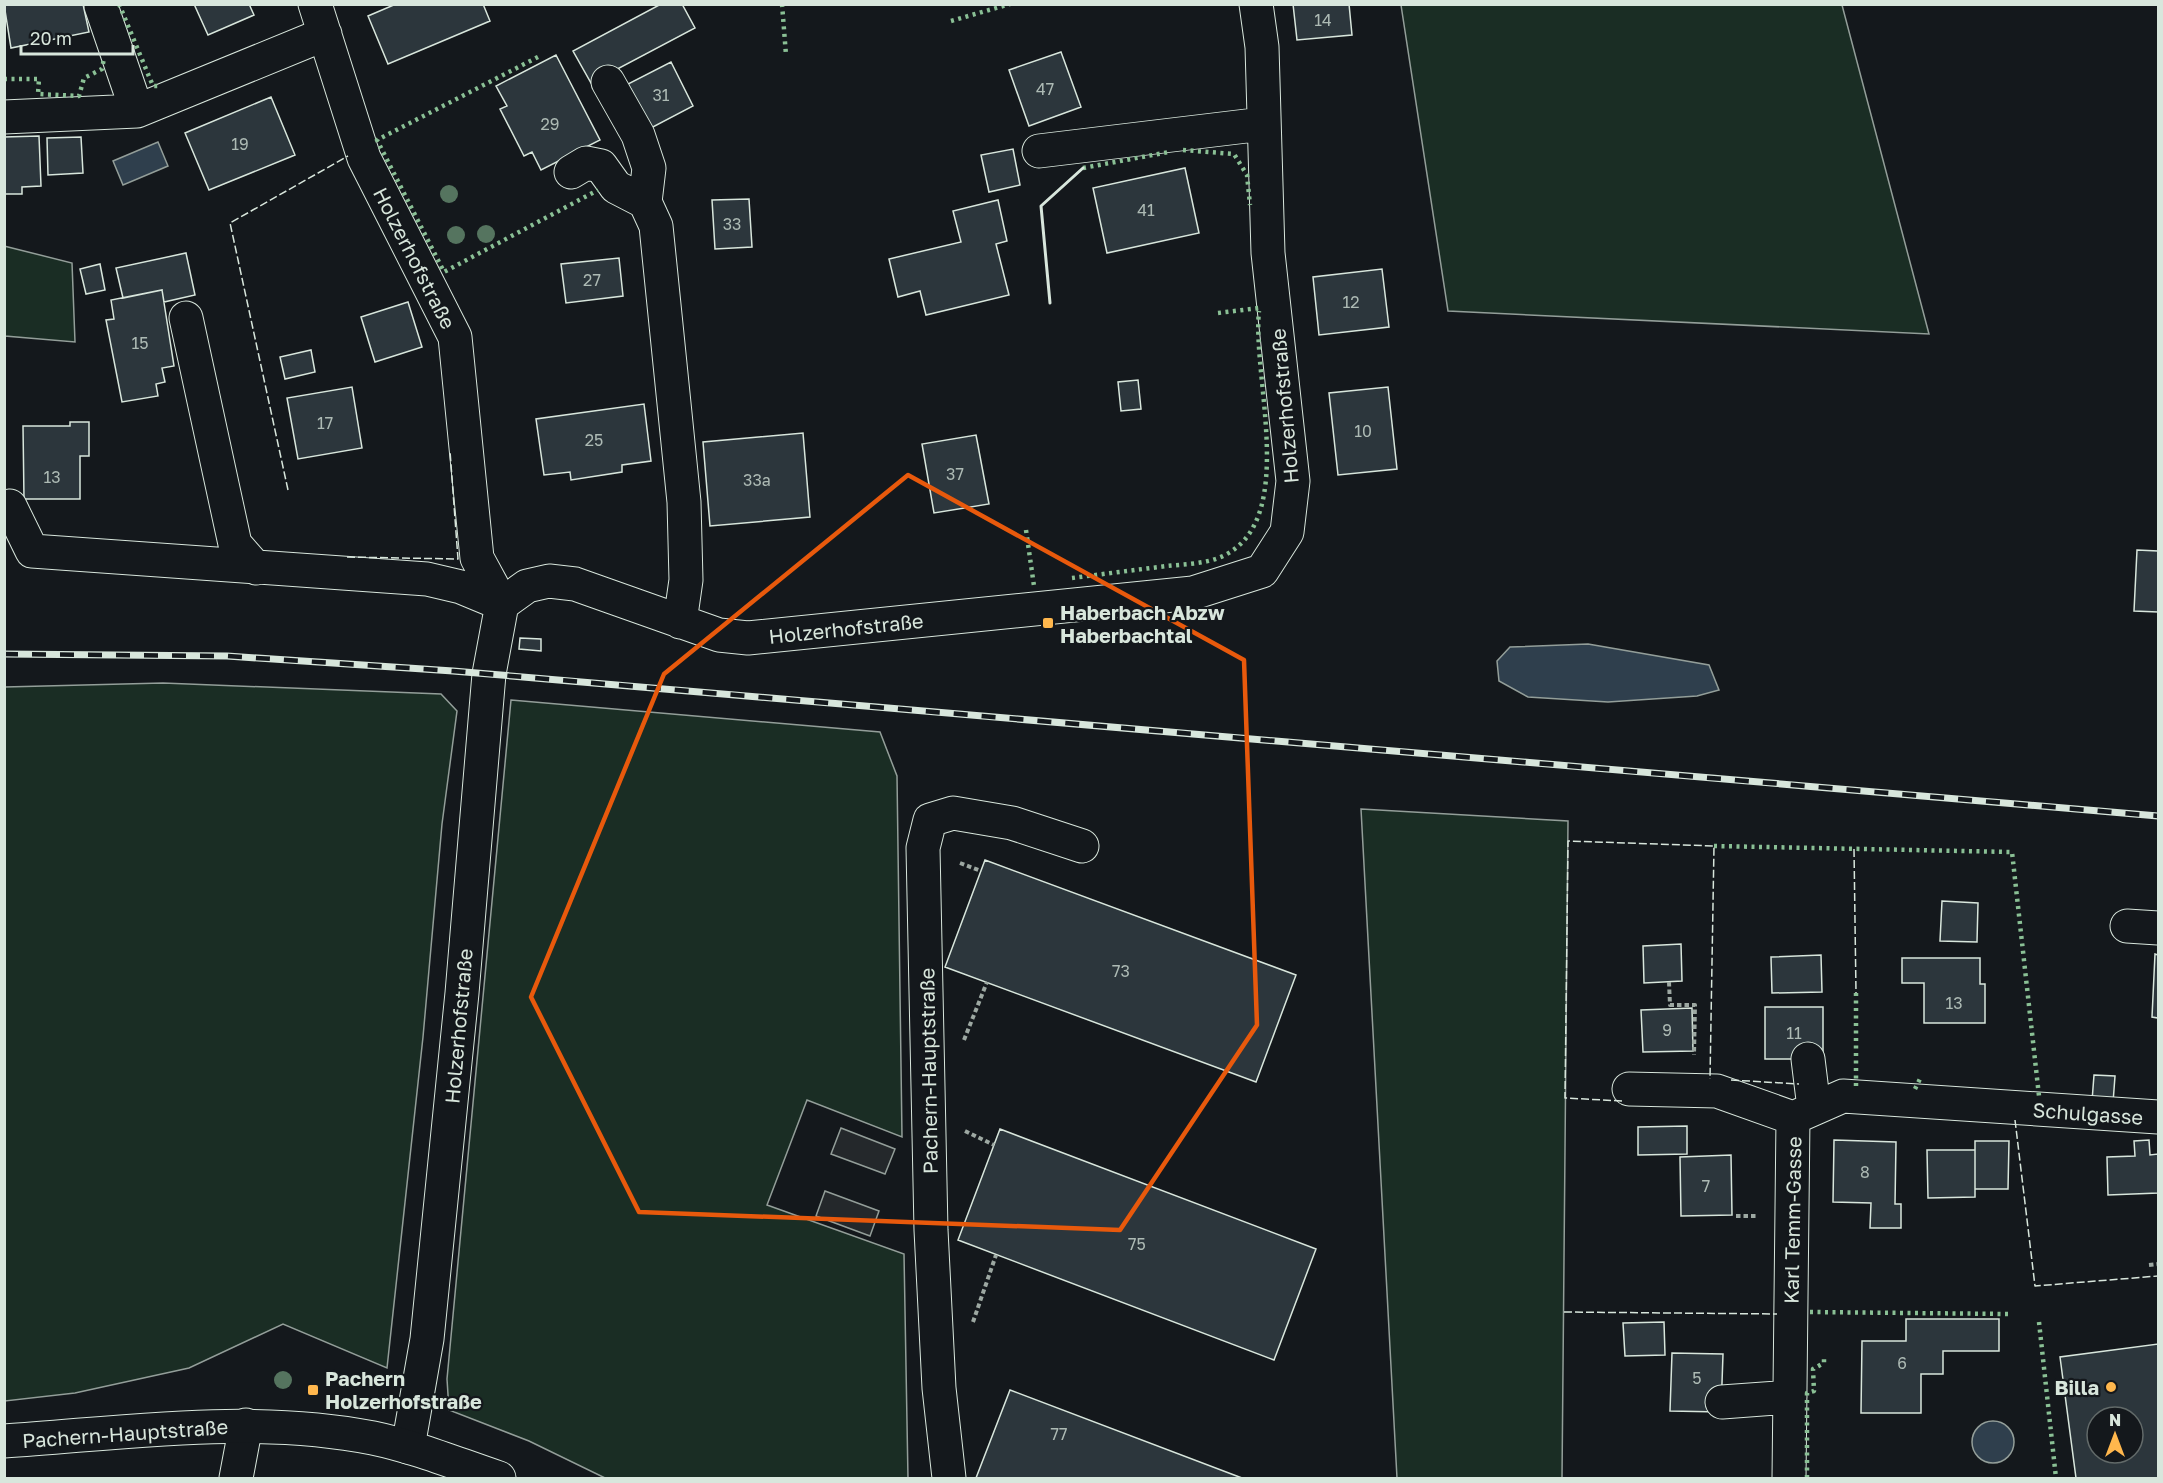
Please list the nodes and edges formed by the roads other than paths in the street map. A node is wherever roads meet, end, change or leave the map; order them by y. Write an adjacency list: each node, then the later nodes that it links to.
1 (1256, 4): 7 (street, Holzerhofstraße)
2 (101, 6): 5 (street)
3 (320, 19): 5 (street); 14 (street, Holzerhofstraße)
4 (608, 82): 10 (street)
5 (137, 111): 6 (street)
6 (4, 117)
7 (1263, 124): 8 (street); 15 (street, Holzerhofstraße)
8 (1039, 152)
9 (571, 172): 10 (street)
10 (645, 202): 15 (street)
11 (186, 318): 13 (street)
12 (10, 506): 13 (street)
13 (256, 568): 14 (street)
14 (502, 604): 15 (street, Holzerhofstraße); 25 (street, Holzerhofstraße)
15 (680, 622)
16 (1082, 846): 28 (street, Pachern-Hauptstraße)
17 (1808, 1059): 19 (street, Karl Temm-Gasse)
18 (1629, 1089): 19 (street)
19 (1804, 1113): 20 (street, Schulgasse); 21 (street, Karl Temm-Gasse)
20 (2158, 1117)
21 (1790, 1396): 22 (street); 29 (street, Karl Temm-Gasse)
22 (1722, 1402)
23 (246, 1425): 24 (street, Pachern-Hauptstraße); 25 (street, Pachern-Hauptstraße); 26 (street, Pachern-Hauptstraße)
24 (4, 1441)
25 (408, 1447): 27 (street, Pachern-Hauptstraße)
26 (236, 1479)
27 (499, 1479)
28 (949, 1479)
29 (1789, 1479)

